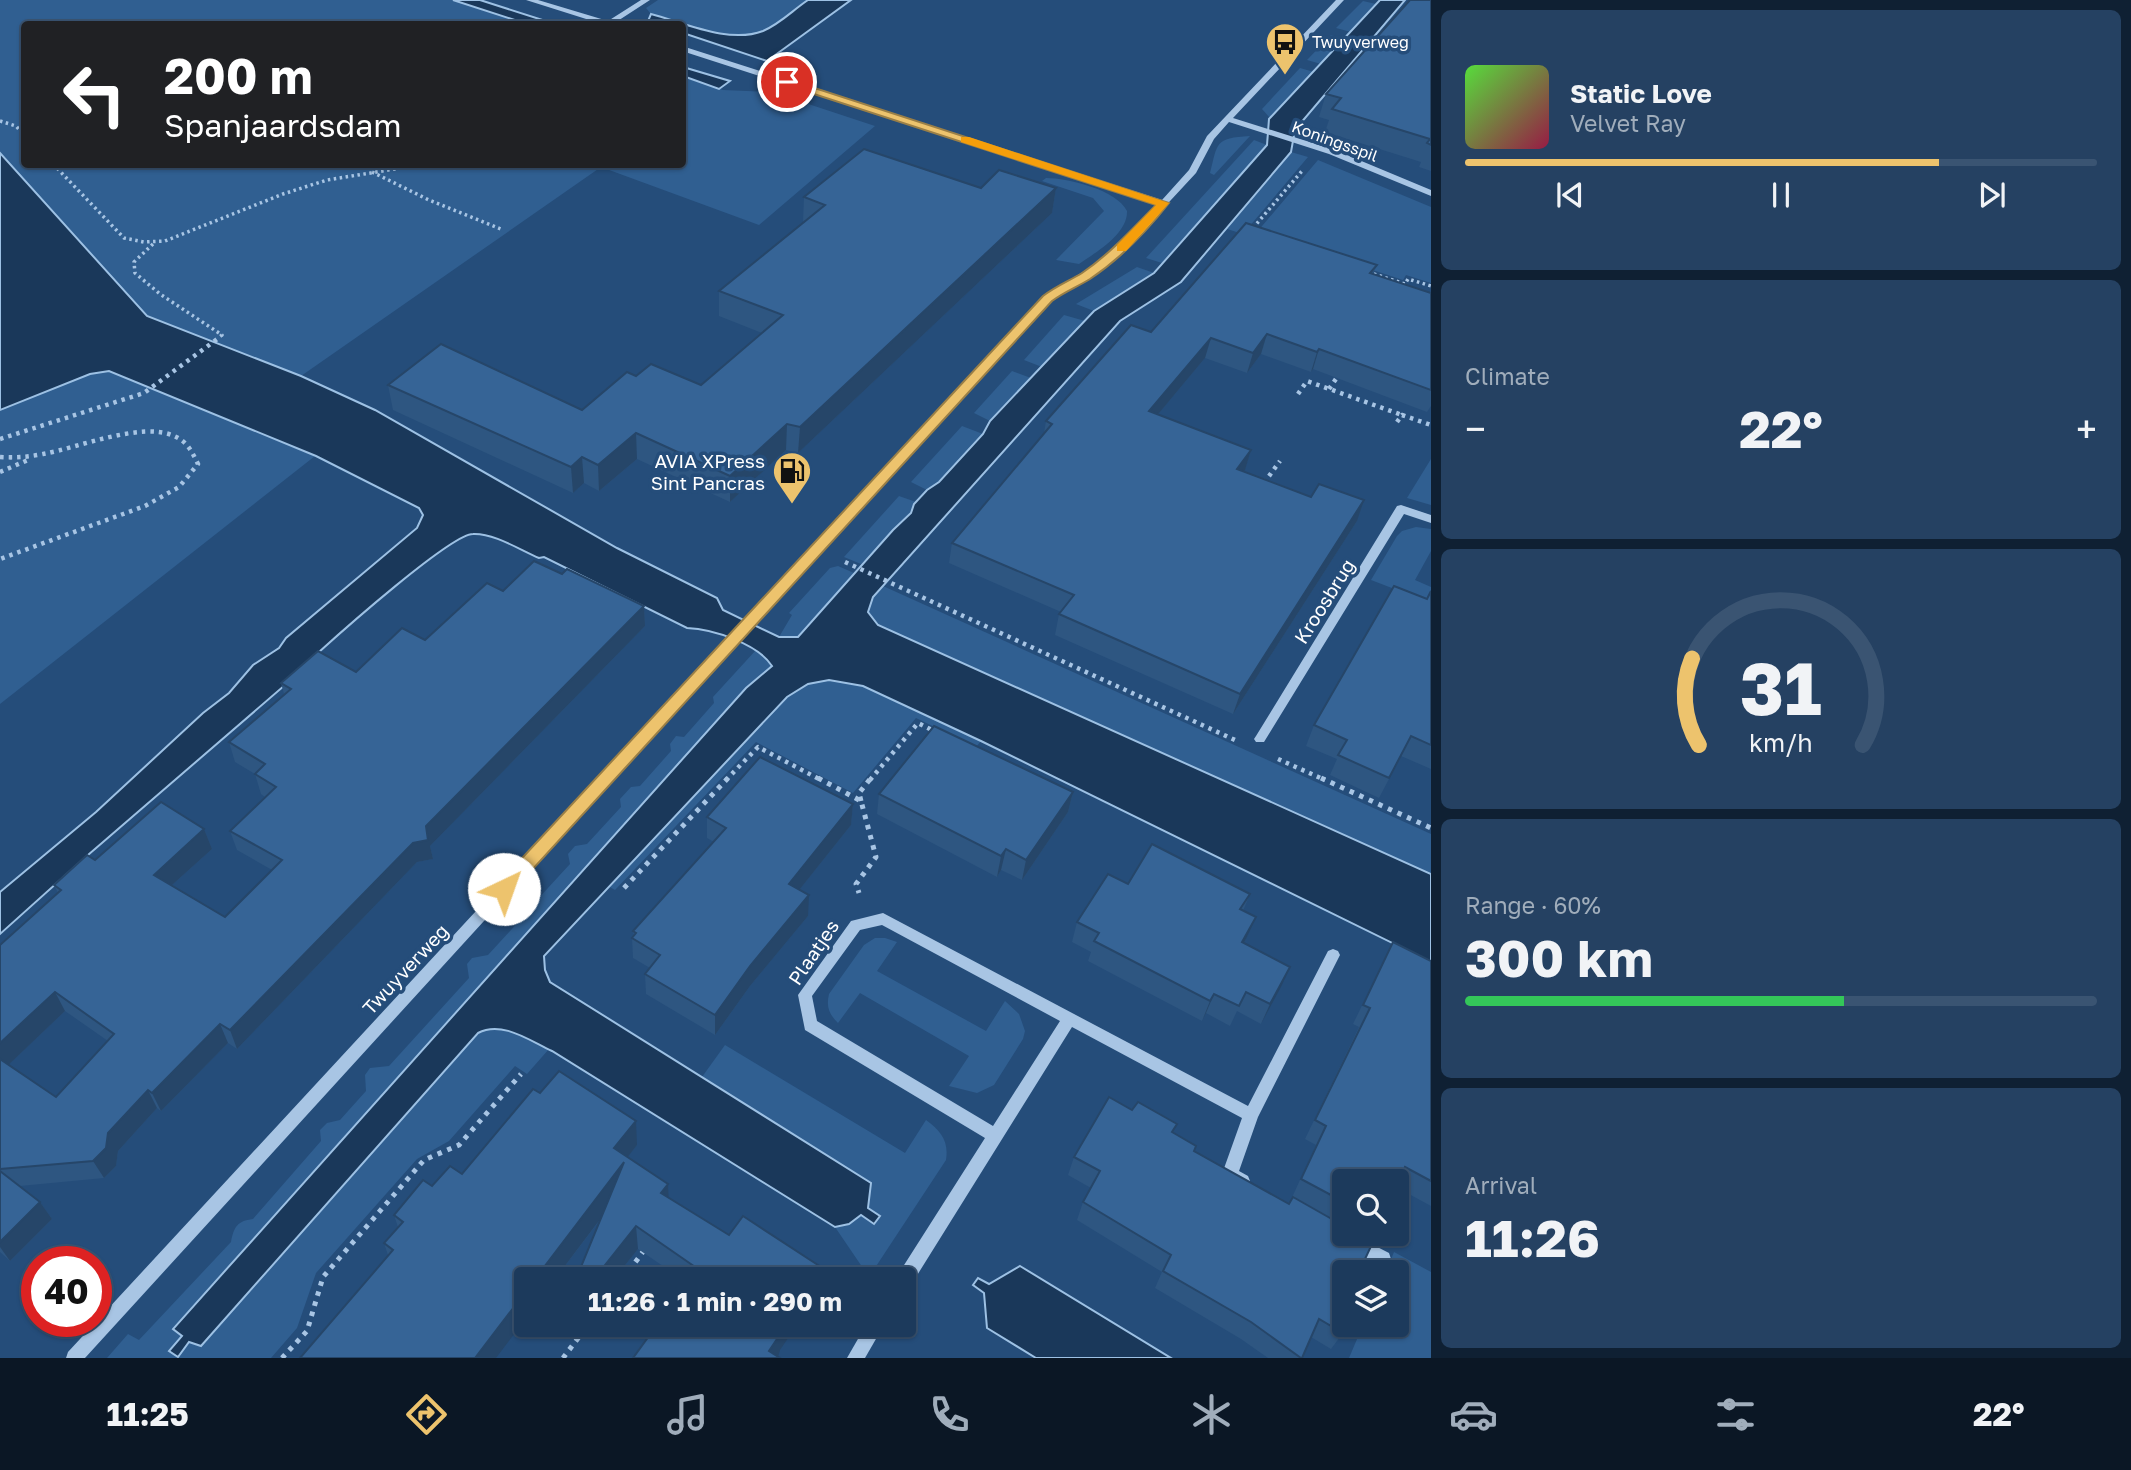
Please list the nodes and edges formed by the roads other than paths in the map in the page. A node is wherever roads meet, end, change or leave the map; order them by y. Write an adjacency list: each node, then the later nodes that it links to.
1 (530, 0): 4 (street)
2 (646, 0): 5 (street)
3 (1340, 0): 7 (street, Twuyverweg)
4 (598, 21)
5 (613, 21)
6 (686, 49): 9 (street)
7 (1227, 120): 8 (street, Koningsspil); 9 (street, Twuyverweg)
8 (1431, 193)
9 (1163, 203): 11 (street, Twuyverweg)
10 (1431, 519): 12 (street, Kroosbrug)
11 (729, 644): 22 (street, Twuyverweg)
12 (1260, 739)
13 (1334, 956): 15 (street)
14 (1070, 1018): 15 (street, Plaatjes); 16 (street); 16 (street, Plaatjes)
15 (1251, 1115): 17 (street)
16 (995, 1136): 20 (street)
17 (1254, 1187)
18 (1360, 1246): 19 (street)
19 (1383, 1259)
20 (913, 1267)
21 (868, 1337): 23 (street)
22 (74, 1358)
23 (855, 1358)

